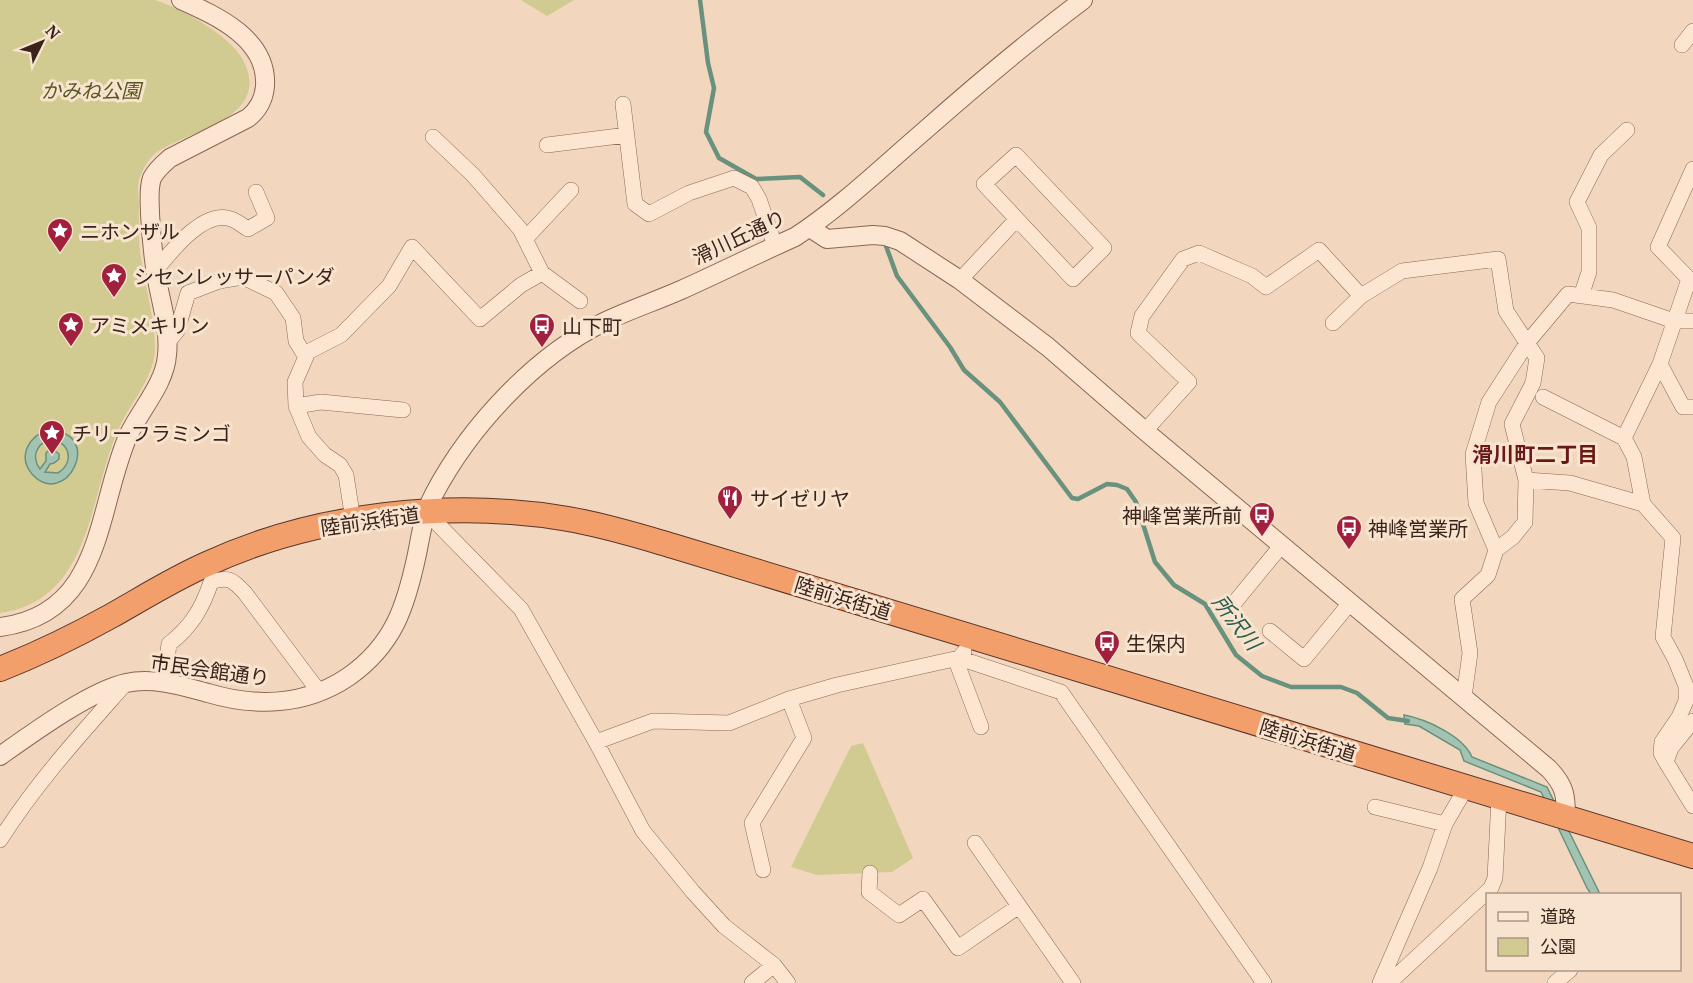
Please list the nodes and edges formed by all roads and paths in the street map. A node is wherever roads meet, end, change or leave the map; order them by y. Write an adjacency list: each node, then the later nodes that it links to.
1 (181, 0): 17 (street)
2 (1083, 0): 14 (street, 滑川丘通り)
3 (1693, 31): 4 (street)
4 (1682, 45)
5 (623, 104): 7 (street)
6 (1627, 130): 21 (street)
7 (627, 135): 9 (street); 16 (street)
8 (433, 137): 15 (street)
9 (547, 145)
10 (1693, 168): 23 (street)
11 (571, 189): 15 (street)
12 (256, 192): 17 (street)
13 (1016, 220): 13 (street); 19 (street)
14 (810, 228): 16 (street, 滑川丘通り); 19 (street)
15 (525, 239): 18 (street)
16 (775, 246): 38 (street, 滑川丘通り)
17 (155, 271): 26 (street)
18 (542, 273): 22 (street); 28 (street)
19 (960, 280): 34 (street)
20 (1361, 296): 25 (street); 27 (street); 34 (street)
21 (1581, 296): 23 (street); 27 (street)
22 (580, 301)
23 (1674, 321): 24 (street); 29 (street)
24 (1693, 321)
25 (1333, 323)
26 (168, 342): 28 (street); 44 (street)
27 (1527, 343): 36 (street); 41 (street)
28 (308, 352): 31 (street)
29 (1660, 364): 32 (street); 35 (street)
30 (1543, 397): 35 (street)
31 (296, 406): 33 (street); 39 (street)
32 (1693, 407)
33 (403, 410)
34 (1145, 432): 40 (street)
35 (1624, 438): 37 (street)
36 (1527, 480): 37 (street); 41 (street)
37 (1643, 504): 57 (street)
38 (426, 512): 39 (highway, 陸前浜街道); 46 (highway, 陸前浜街道); 50 (street, 市民会館通り); 55 (street)
39 (353, 520): 47 (highway, 陸前浜街道)
40 (1281, 546): 42 (street); 43 (street)
41 (1496, 550): 51 (street)
42 (1235, 602)
43 (1350, 603): 45 (street); 51 (street)
44 (0, 627)
45 (1269, 631)
46 (965, 648): 52 (street); 54 (street); 58 (highway, 陸前浜街道); 75 (street)
47 (0, 669)
48 (126, 683): 49 (street, 市民会館通り); 56 (street, 市民会館通り); 64 (street)
49 (164, 683): 50 (street, 市民会館通り); 50 (street)
50 (320, 693)
51 (1464, 697): 62 (street)
52 (789, 699): 55 (street); 67 (street)
53 (1693, 721): 57 (street)
54 (981, 727)
55 (596, 742): 70 (street)
56 (0, 756)
57 (1666, 762): 60 (street)
58 (1466, 788): 59 (highway, 陸前浜街道); 63 (street)
59 (1499, 798): 62 (highway, 陸前浜街道); 77 (street)
60 (1693, 806)
61 (1375, 807): 63 (street)
62 (1566, 818): 66 (highway, 陸前浜街道)
63 (1445, 824): 76 (street)
64 (0, 840)
65 (975, 843): 69 (street)
66 (1693, 856)
67 (764, 870)
68 (870, 873): 69 (street)
69 (1019, 906): 74 (street)
70 (774, 965): 72 (street); 73 (street)
71 (1568, 971): 78 (street)
72 (752, 983)
73 (788, 983)
74 (1073, 983)
75 (1264, 983)
76 (1380, 983)
77 (1389, 983)
78 (1555, 983)

